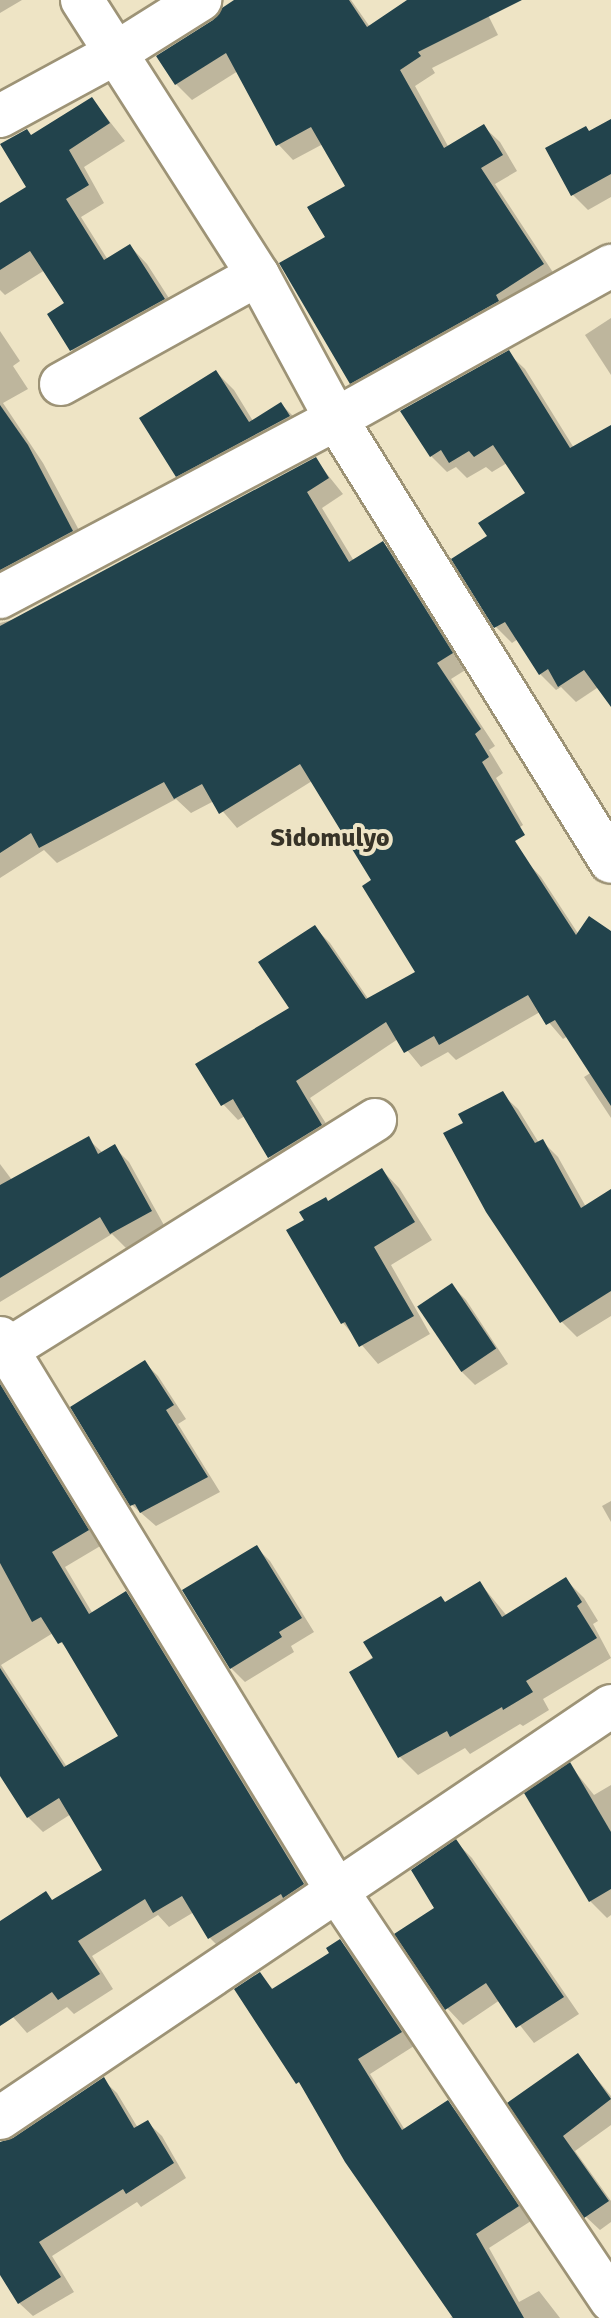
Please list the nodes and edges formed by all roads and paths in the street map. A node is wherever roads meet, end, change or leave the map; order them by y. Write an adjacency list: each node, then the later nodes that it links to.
1 (82, 0): 3 (street)
2 (200, 0): 3 (street)
3 (114, 54): 4 (street); 6 (street)
4 (0, 116)
5 (611, 266): 8 (street)
6 (258, 275): 7 (street); 8 (street)
7 (61, 384)
8 (336, 419): 9 (street); 10 (street)
9 (0, 597)
10 (611, 862)
11 (375, 1120): 12 (street)
12 (4, 1344): 14 (street)
13 (611, 1706): 14 (street)
14 (337, 1891): 15 (street); 16 (street)
15 (0, 2118)
16 (611, 2301)

